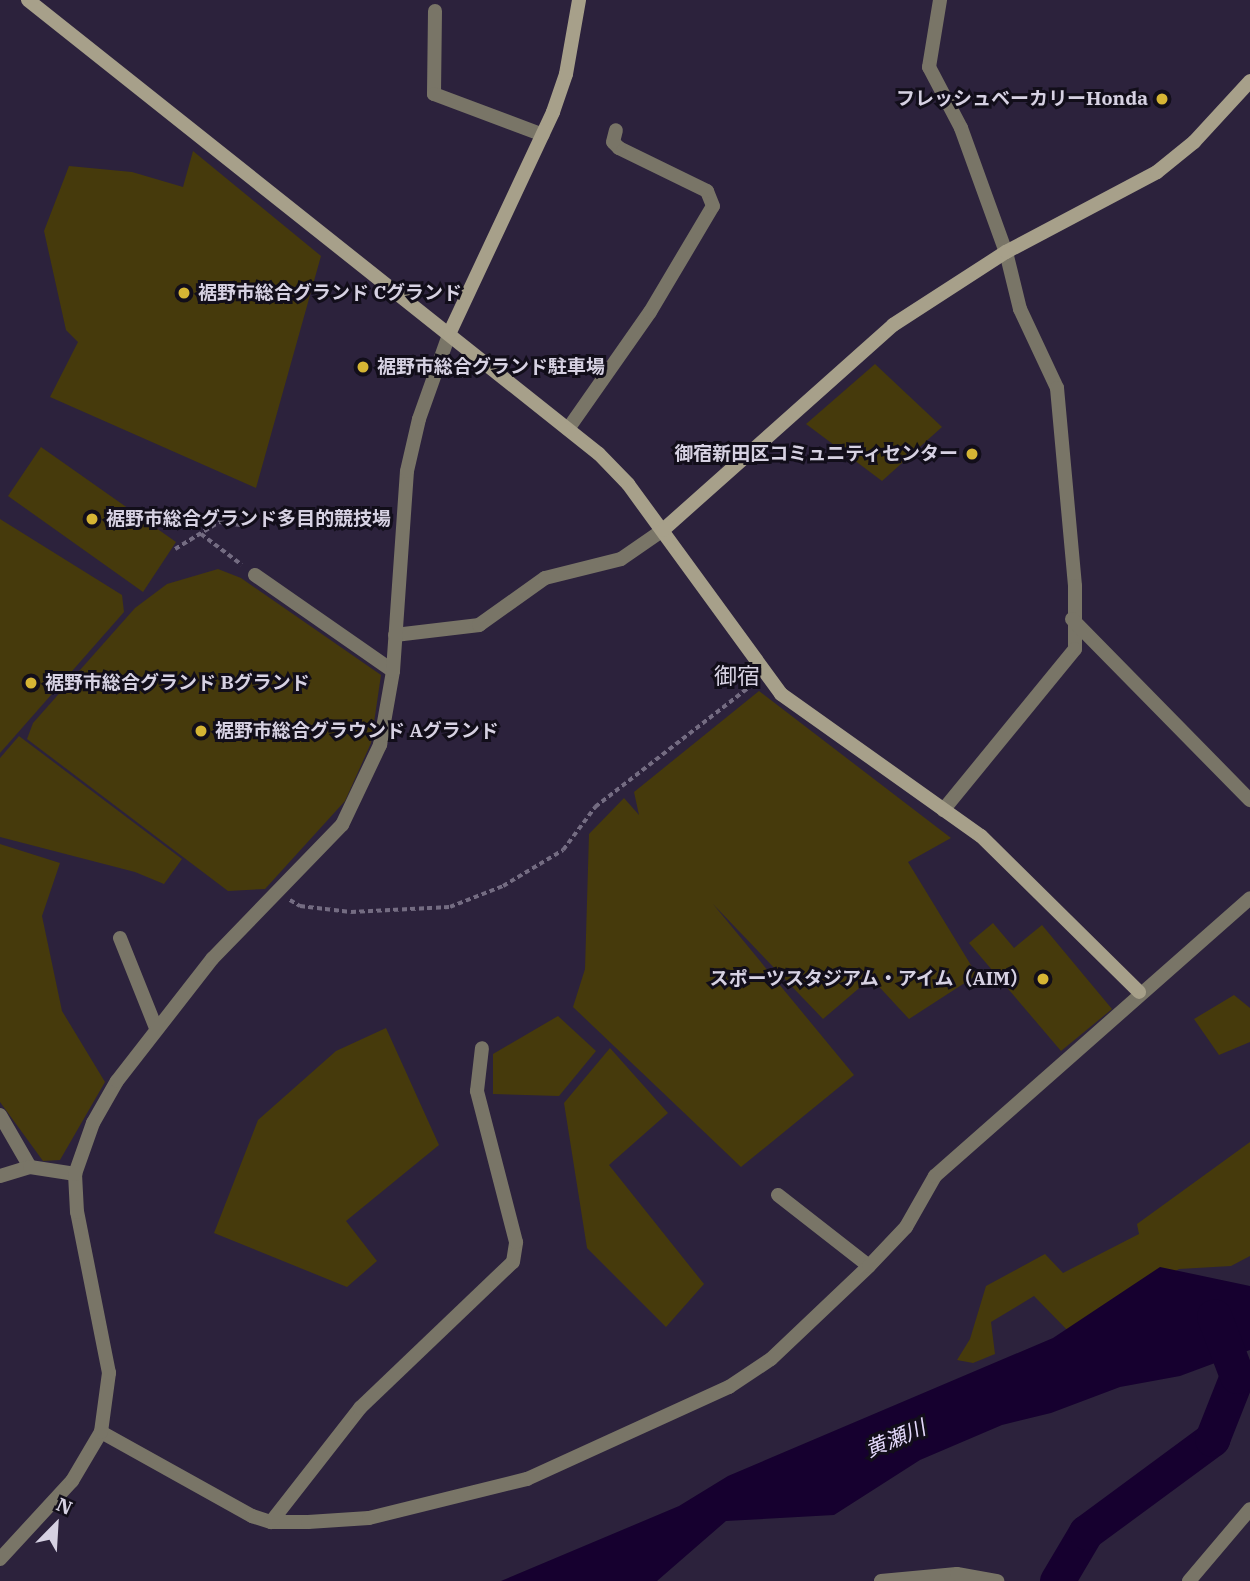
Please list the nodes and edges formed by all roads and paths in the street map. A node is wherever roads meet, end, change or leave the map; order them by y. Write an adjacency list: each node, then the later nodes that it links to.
1 (28, 0): 9 (street)
2 (579, 0): 7 (street)
3 (940, 0): 8 (street)
4 (435, 11): 7 (street)
5 (1250, 81): 8 (street)
6 (616, 130): 10 (street)
7 (543, 135): 9 (street)
8 (1006, 252): 12 (street); 16 (street)
9 (450, 332): 10 (street); 17 (street)
10 (568, 429): 12 (street)
11 (246, 526): 13 (path)
12 (663, 530): 17 (street); 19 (street)
13 (201, 534): 14 (path); 15 (path)
14 (175, 549)
15 (255, 575): 18 (street)
16 (1072, 619): 20 (street); 21 (street)
17 (396, 635): 18 (street)
18 (393, 671): 22 (street)
19 (766, 674): 21 (street); 22 (path)
20 (1250, 800)
21 (943, 810): 25 (street)
22 (276, 891): 26 (street)
23 (1250, 898): 25 (street)
24 (120, 938): 26 (street)
25 (1139, 992): 33 (street)
26 (156, 1028): 30 (street)
27 (482, 1048): 36 (street)
28 (0, 1115): 29 (street)
29 (30, 1167): 30 (street); 31 (street)
30 (75, 1174): 34 (street)
31 (0, 1176)
32 (778, 1195): 33 (street)
33 (869, 1266): 36 (street)
34 (101, 1432): 36 (street); 37 (street)
35 (1250, 1509): 40 (street)
36 (271, 1522)
37 (0, 1559)
38 (881, 1581): 39 (street)
39 (997, 1581)
40 (1189, 1581)

